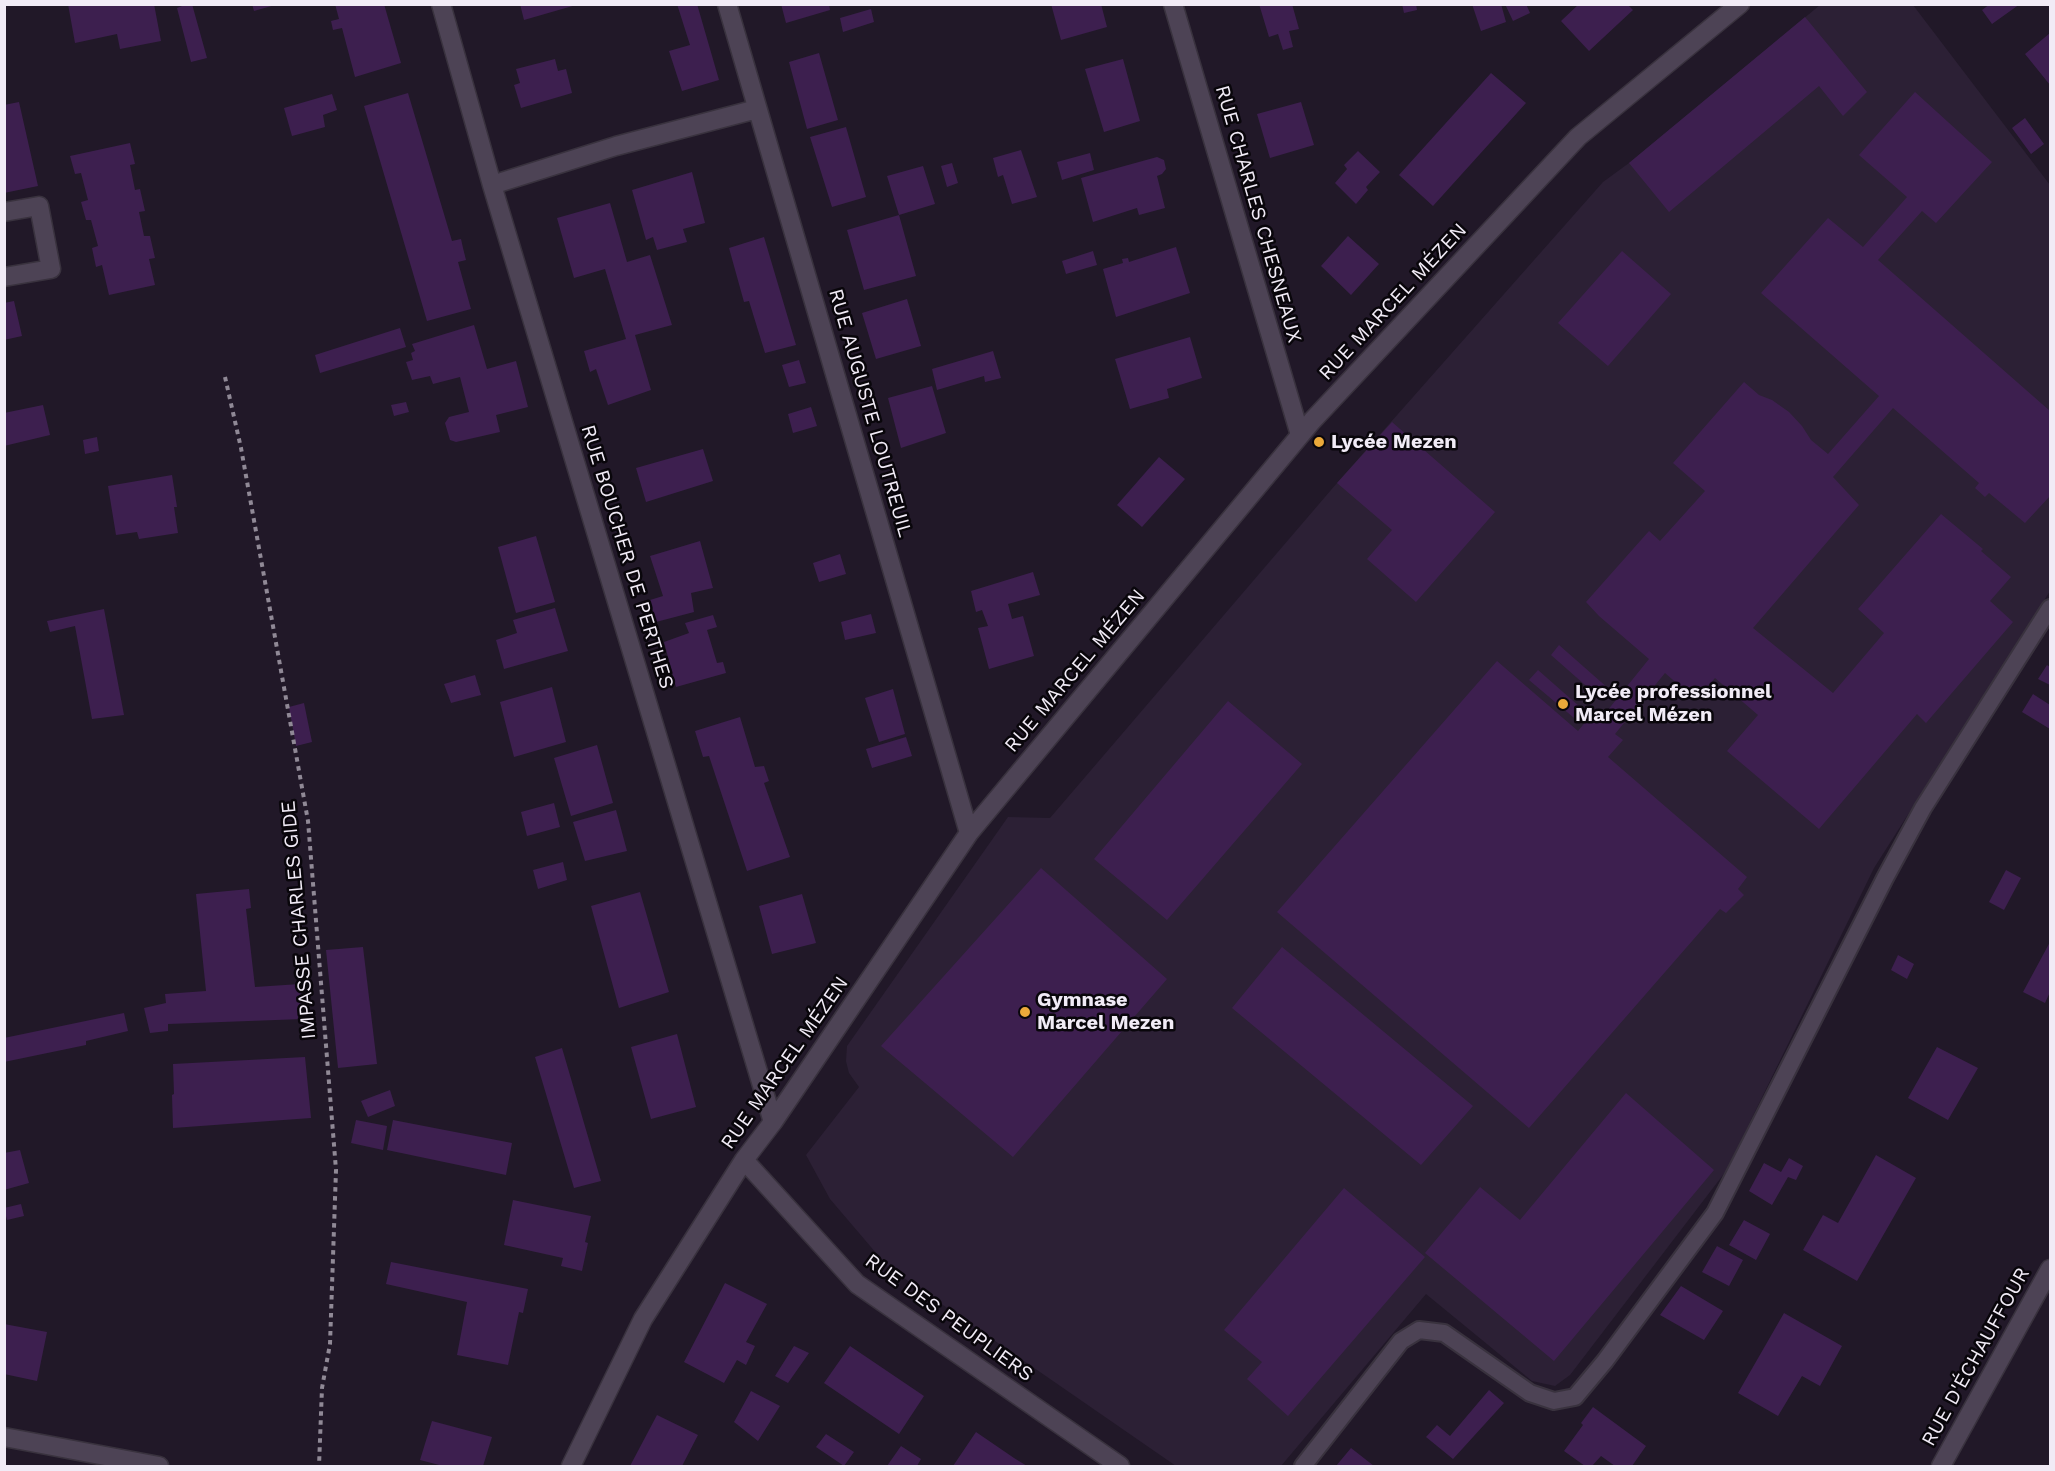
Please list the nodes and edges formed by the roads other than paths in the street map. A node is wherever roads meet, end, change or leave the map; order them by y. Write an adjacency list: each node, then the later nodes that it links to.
1 (441, 4): 6 (street, RUE BOUCHER DE PERTHES)
2 (727, 4): 5 (street, RUE AUGUSTE LOUTREUIL)
3 (1173, 4): 9 (street, RUE CHARLES CHESNEAUX)
4 (1740, 4): 9 (street, RUE MARCEL MÉZEN)
5 (758, 109): 6 (street); 11 (street, RUE AUGUSTE LOUTREUIL)
6 (492, 185): 12 (street, RUE BOUCHER DE PERTHES)
7 (4, 212): 8 (street)
8 (4, 277)
9 (1300, 435): 11 (street, RUE MARCEL MÉZEN)
10 (2050, 608): 19 (lane)
11 (969, 833): 12 (street, RUE MARCEL MÉZEN)
12 (773, 1122): 13 (street, RUE MARCEL MÉZEN)
13 (744, 1160): 17 (street, RUE MARCEL MÉZEN); 18 (street, RUE DES PEUPLIERS)
14 (2050, 1269): 20 (street, RUE D'ÉCHAUFFOUR)
15 (4, 1437): 16 (street)
16 (159, 1467)
17 (571, 1467)
18 (1120, 1467)
19 (1303, 1467)
20 (1941, 1467)

